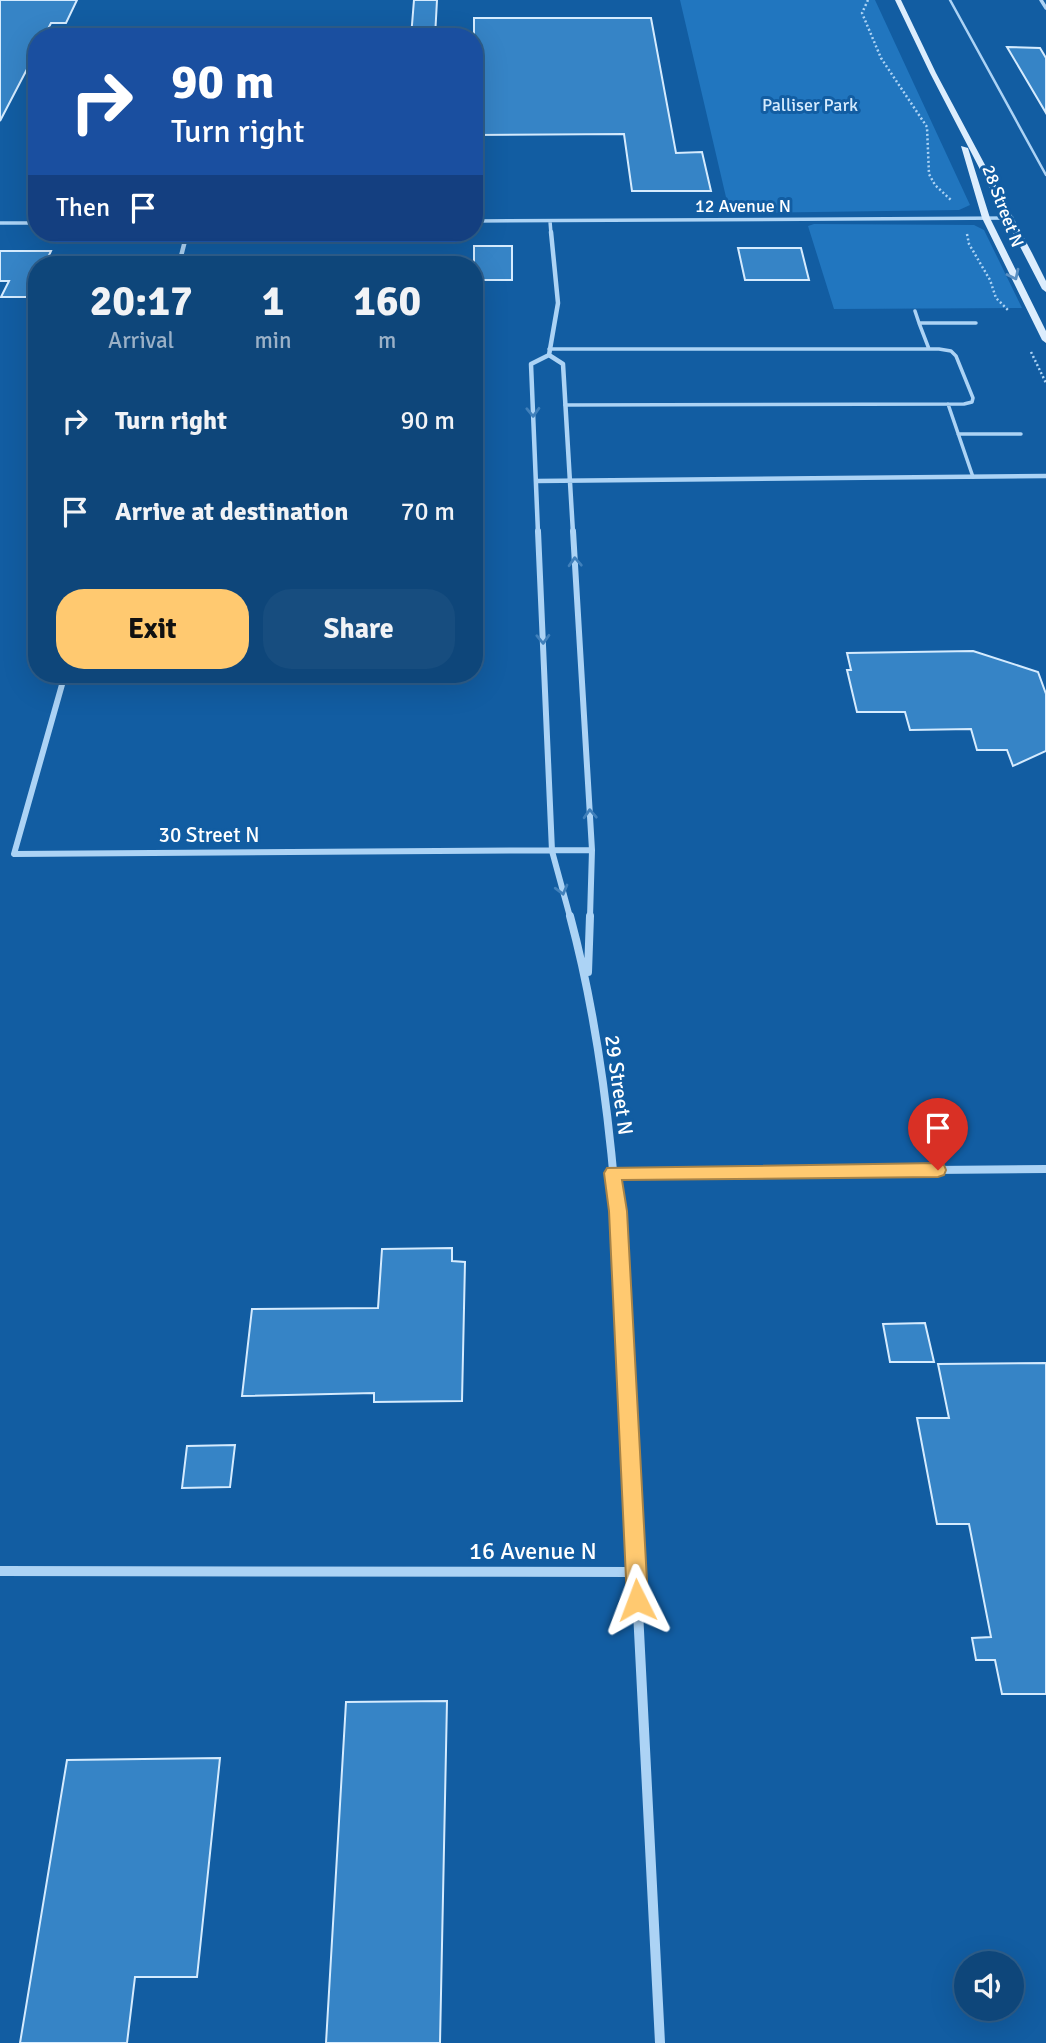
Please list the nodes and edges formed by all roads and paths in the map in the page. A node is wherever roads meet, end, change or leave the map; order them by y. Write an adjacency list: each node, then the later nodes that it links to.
1 (867, 0): 8 (path)
2 (898, 0): 6 (main road, 28 Street N)
3 (950, 0): 7 (lane)
4 (1041, 0): 5 (street)
5 (1046, 8)
6 (955, 120): 9 (main road, 28 Street N); 10 (main road, 28 Street N)
7 (1046, 175)
8 (963, 218): 9 (street, 12 Avenue N); 12 (street, 12 Avenue N); 17 (path)
9 (986, 218): 10 (street, 12 Avenue N); 20 (main road, 28 Street N, one-way to 20)
10 (1012, 218): 15 (main road, 28 Street N)
11 (483, 221): 12 (street, 12 Avenue N)
12 (550, 221): 23 (street)
13 (0, 223): 14 (street)
14 (28, 223)
15 (1046, 289)
16 (915, 311): 18 (lane)
17 (1012, 313)
18 (919, 323): 19 (lane); 22 (lane)
19 (976, 323)
20 (1046, 340)
21 (1028, 345): 24 (path)
22 (929, 349): 23 (lane); 25 (lane)
23 (549, 352): 26 (street); 31 (street, one-way to 31)
24 (1046, 383)
25 (948, 404): 26 (lane); 27 (lane)
26 (565, 405): 32 (street)
27 (958, 434): 28 (lane); 30 (lane)
28 (1021, 434)
29 (1046, 476): 30 (street)
30 (973, 477): 32 (street)
31 (536, 481): 32 (street); 34 (street, one-way to 34)
32 (570, 481): 35 (street, one-way to 32)
33 (63, 683): 34 (street, 30 Street N)
34 (552, 850): 35 (street, 30 Street N); 36 (street, one-way to 36)
35 (592, 850): 36 (street)
36 (587, 980): 38 (street, 29 Street N)
37 (1046, 1169): 38 (street)
38 (613, 1173): 40 (street, 29 Street N)
39 (0, 1571): 40 (street, 16 Avenue N)
40 (636, 1572): 41 (street)
41 (660, 2043)

